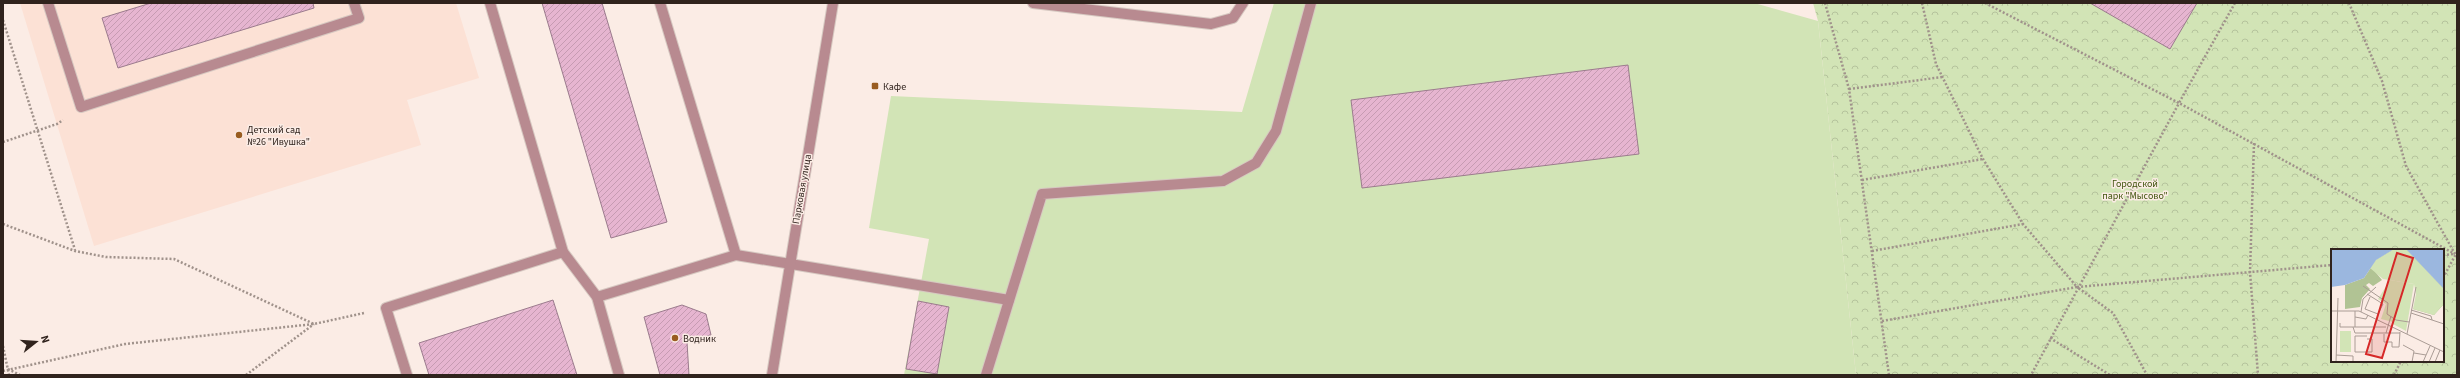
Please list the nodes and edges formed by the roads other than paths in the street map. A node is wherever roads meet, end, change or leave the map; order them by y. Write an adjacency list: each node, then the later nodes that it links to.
1 (48, 3): 2 (street)
2 (354, 3)
3 (490, 3): 9 (street)
4 (660, 3): 10 (street)
5 (833, 3): 11 (street, Парковая улица)
6 (1033, 3): 7 (street)
7 (1243, 3)
8 (1311, 3): 13 (street)
9 (563, 252): 12 (street); 14 (street)
10 (736, 255): 11 (street); 12 (street)
11 (788, 264): 13 (street); 16 (street, Парковая улица)
12 (597, 297): 15 (street)
13 (1009, 300): 17 (street)
14 (407, 375)
15 (618, 375)
16 (772, 375)
17 (986, 375)

